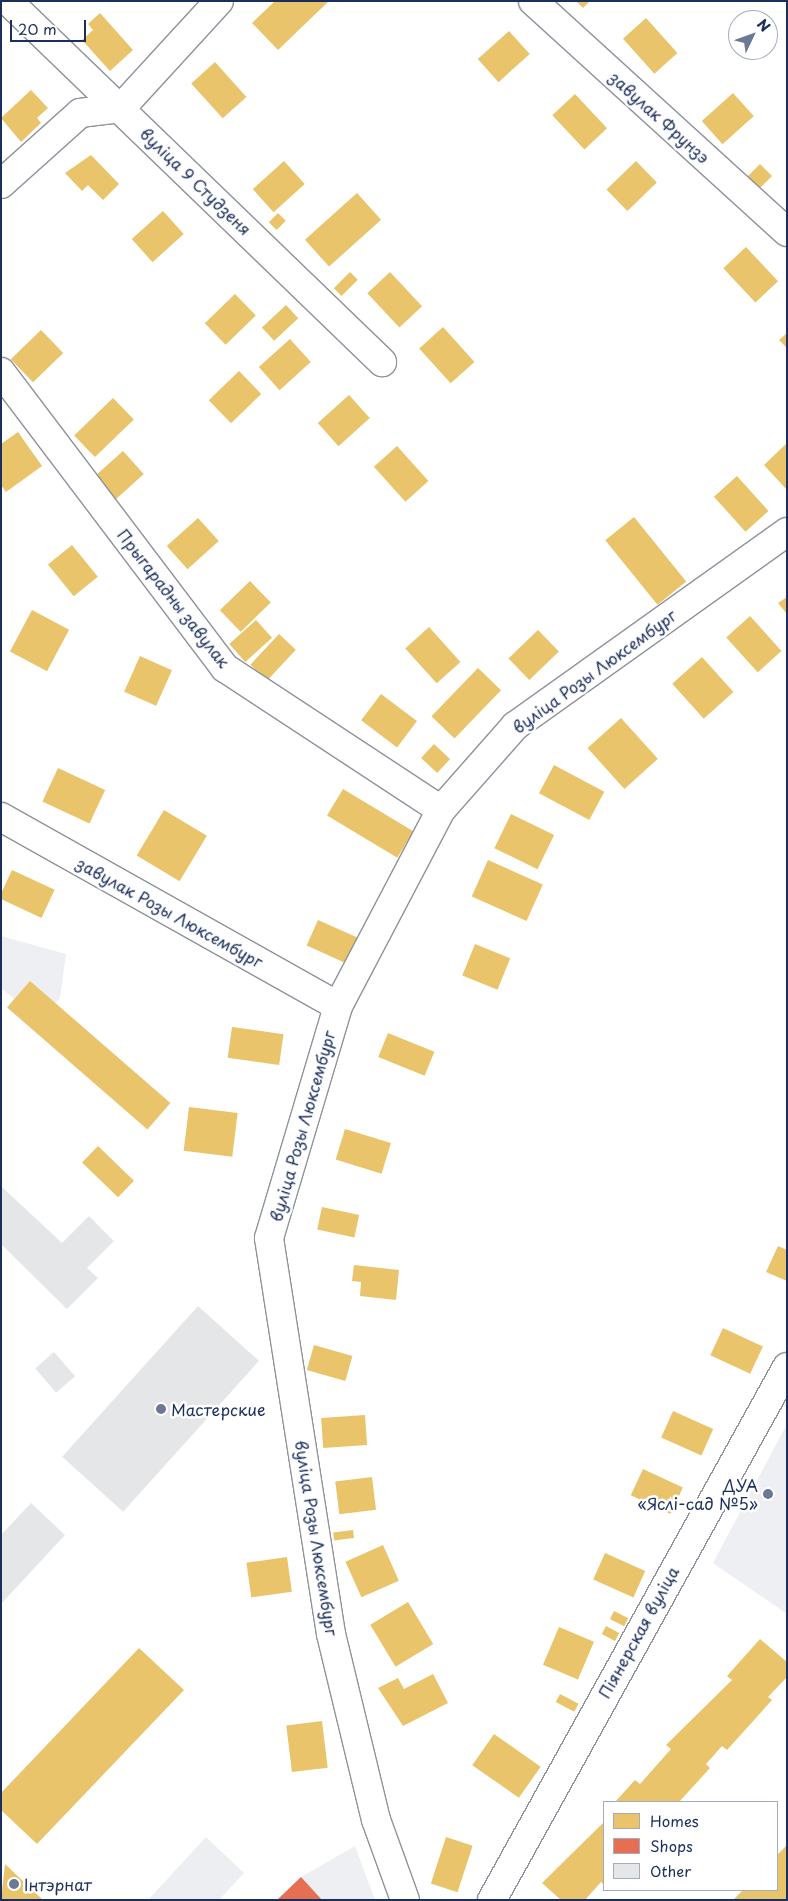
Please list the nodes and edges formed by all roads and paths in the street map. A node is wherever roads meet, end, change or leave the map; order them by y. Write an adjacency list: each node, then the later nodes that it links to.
1 (8, 1): 4 (street, вуліца 9 Студзеня)
2 (219, 1): 4 (street)
3 (533, 1): 6 (street, завулак Фрунзэ)
4 (121, 108): 5 (street); 7 (street, вуліца 9 Студзеня)
5 (1, 184)
6 (787, 232)
7 (382, 362)
8 (1, 372): 10 (street, Прыгарадны завулак)
9 (787, 532): 10 (street, вуліца Розы Люксембург)
10 (441, 810): 12 (street, вуліца Розы Люксембург)
11 (1, 817): 12 (street, завулак Розы Люксембург)
12 (338, 1006): 14 (street, вуліца Розы Люксембург)
13 (787, 1367): 15 (street, Піянерская вуліца)
14 (405, 1900)
15 (492, 1900)

